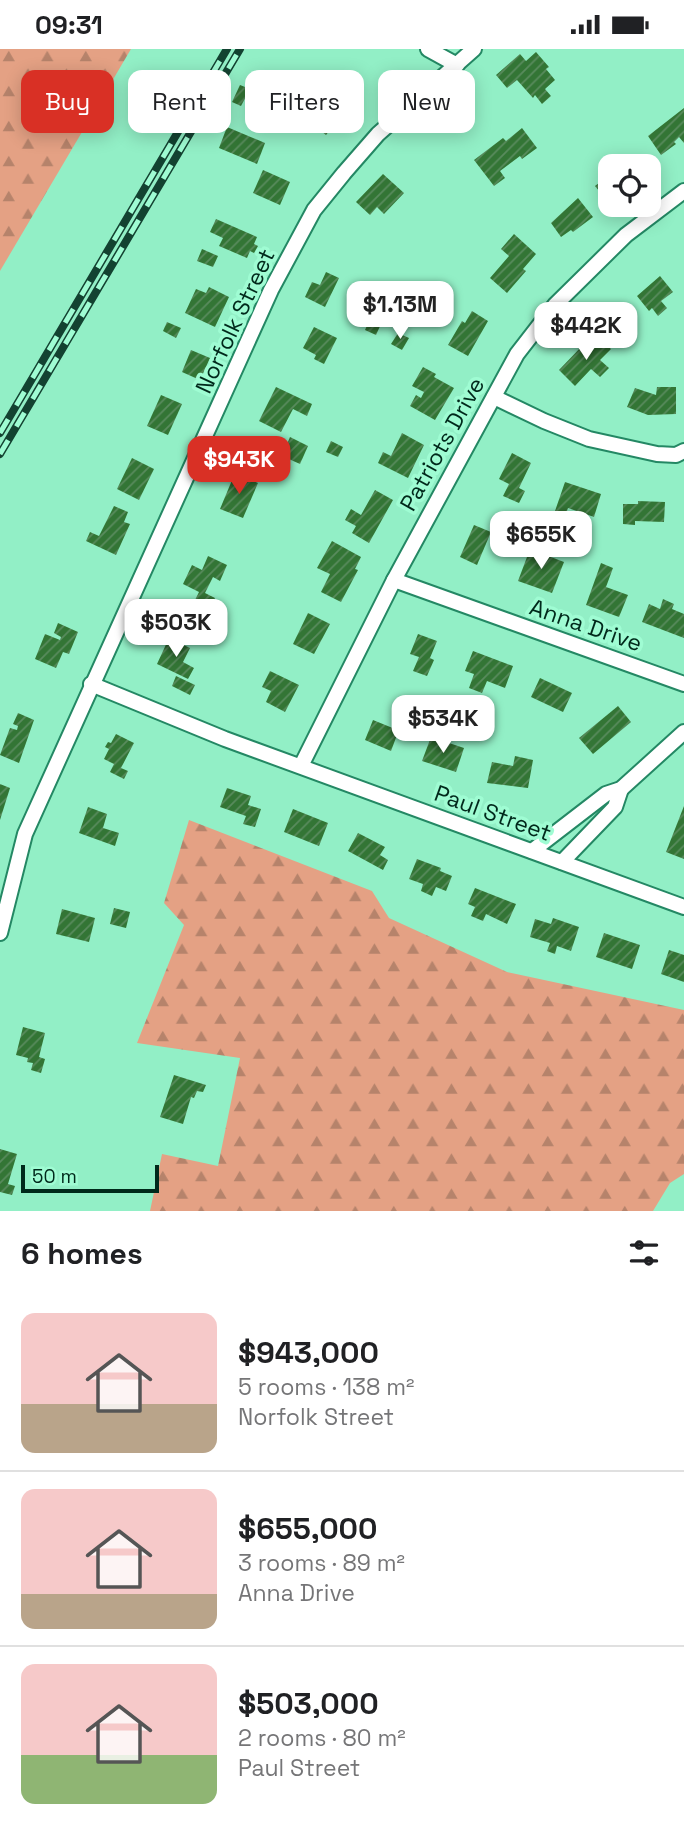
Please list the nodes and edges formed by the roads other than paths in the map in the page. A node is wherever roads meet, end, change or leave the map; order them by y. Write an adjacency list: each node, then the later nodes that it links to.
1 (428, 49): 3 (street)
2 (474, 49): 3 (street, Norfolk Street)
3 (457, 65): 8 (street, Norfolk Street)
4 (684, 191): 5 (street, Patriots Drive)
5 (494, 397): 6 (street); 7 (street, Patriots Drive)
6 (684, 451)
7 (394, 580): 9 (street, Anna Drive); 11 (street, Patriots Drive)
8 (91, 684): 11 (street, Paul Street); 16 (street, Norfolk Street)
9 (684, 684)
10 (684, 732): 12 (street)
11 (300, 766): 13 (street, Paul Street)
12 (621, 789): 13 (street); 14 (street)
13 (532, 851): 14 (street, Paul Street)
14 (562, 862): 15 (street, Paul Street)
15 (684, 907)
16 (0, 933)

